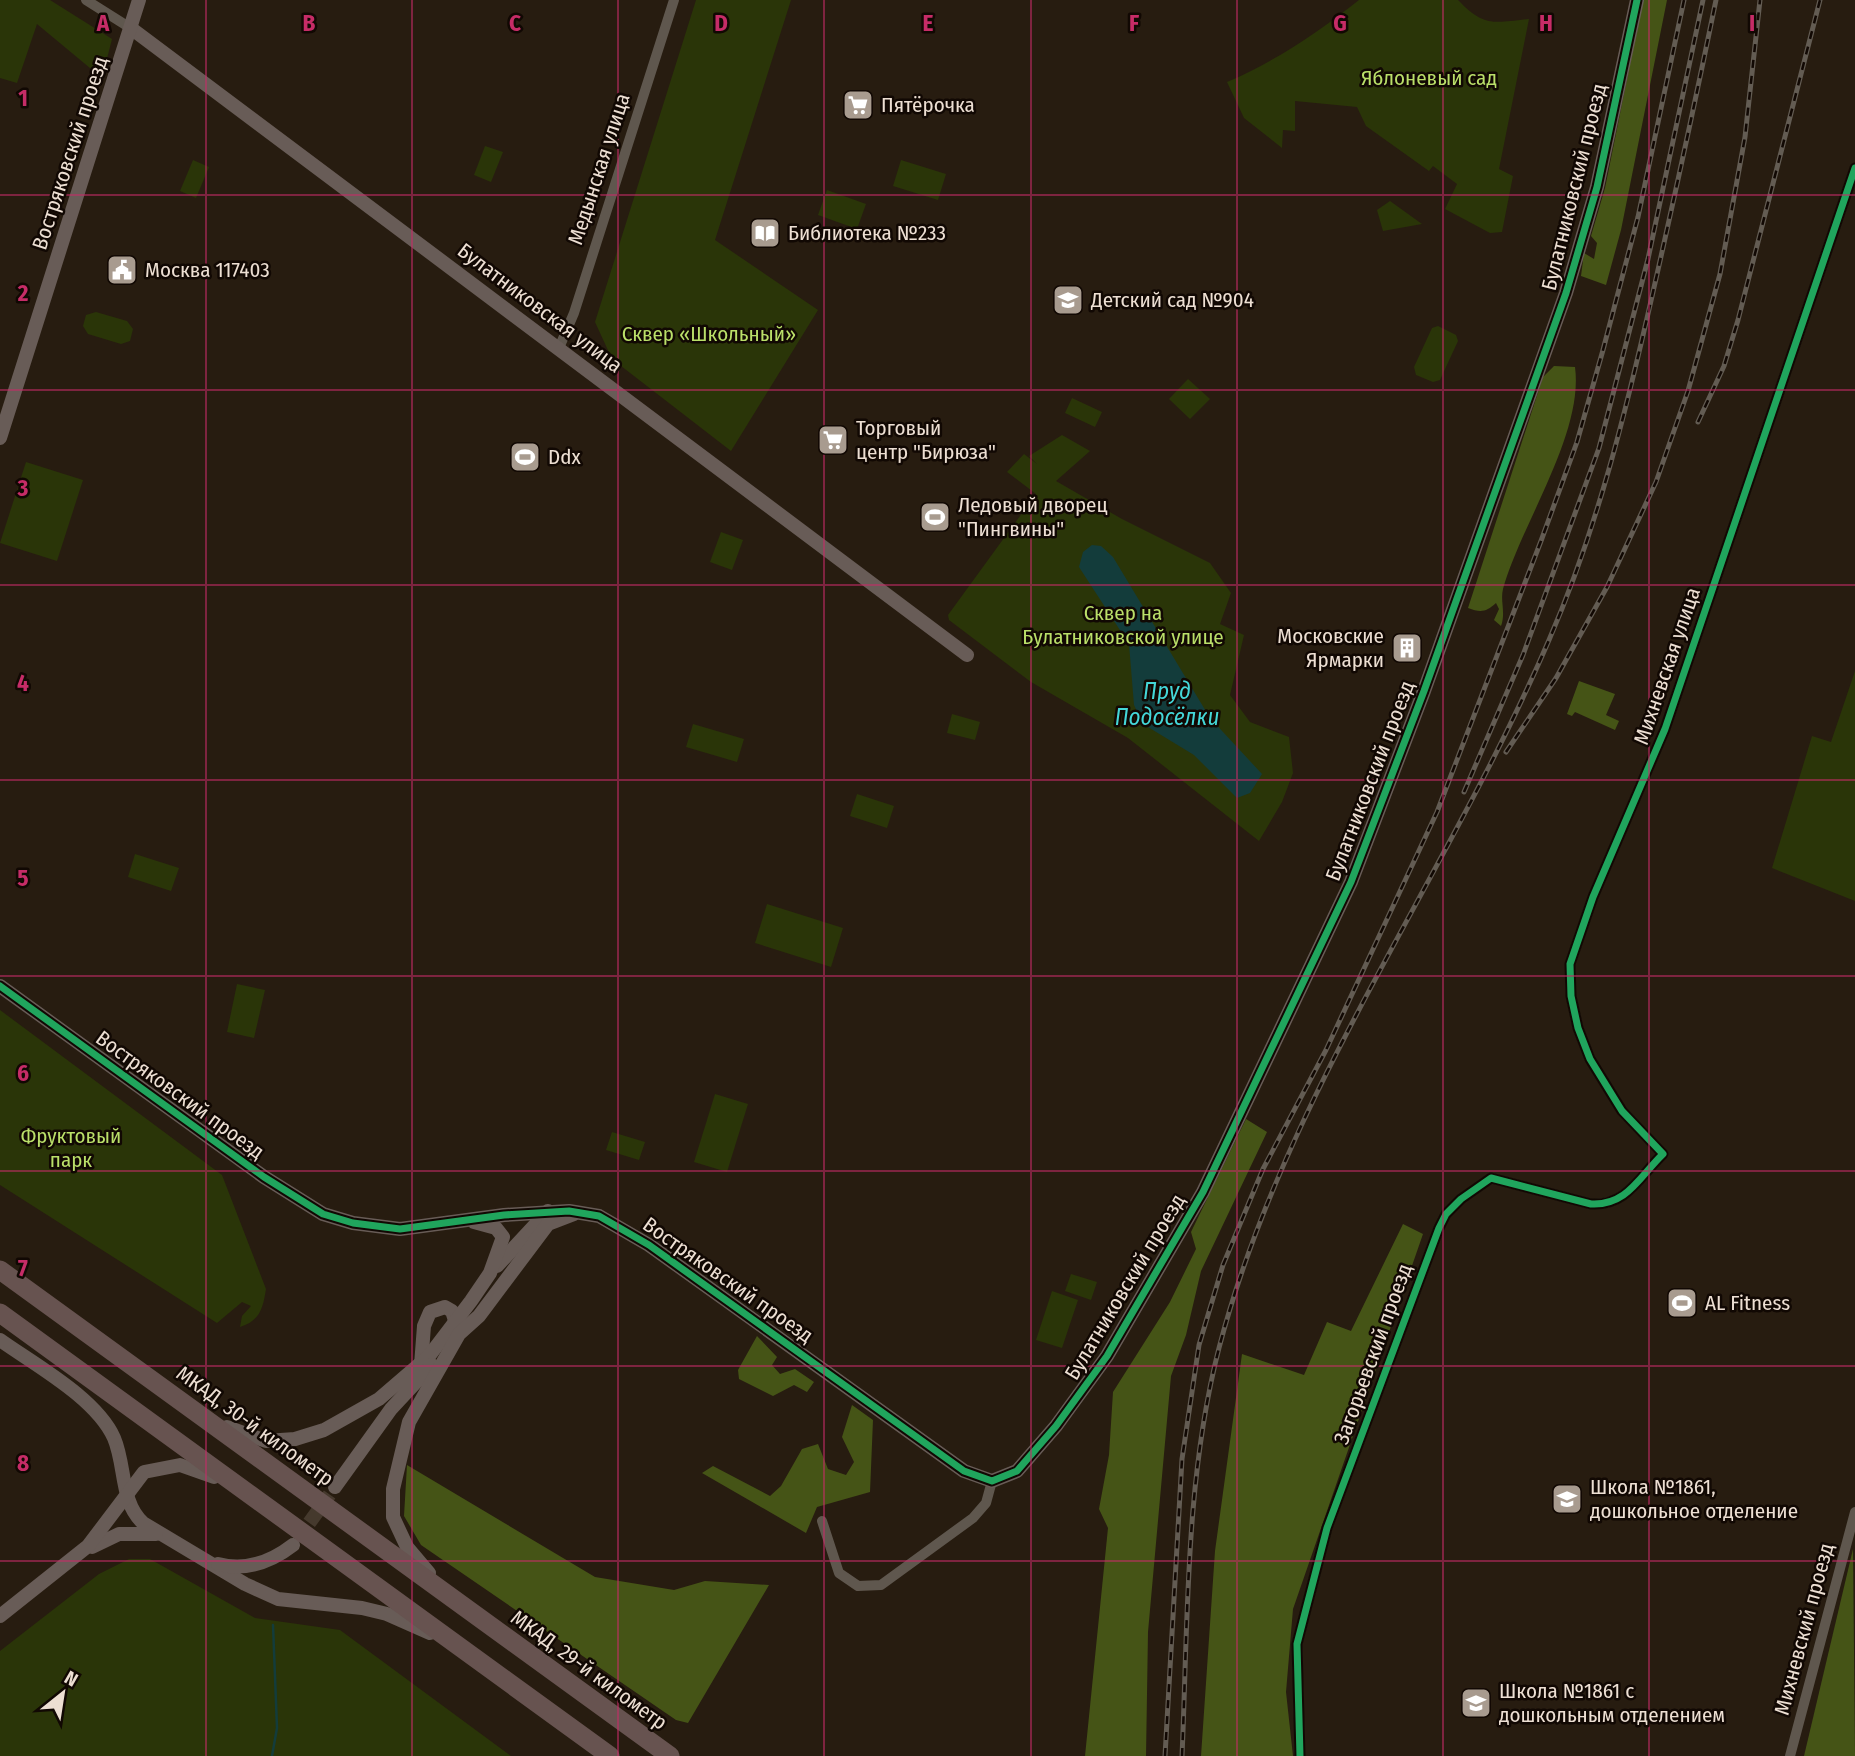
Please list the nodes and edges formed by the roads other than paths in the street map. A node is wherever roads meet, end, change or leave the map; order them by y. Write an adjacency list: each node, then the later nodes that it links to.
1 (86, 0): 5 (street, Булатниковская улица)
2 (139, 0): 5 (street, Востряковский проезд)
3 (674, 0): 7 (street, Медынская улица)
4 (1637, 0): 26 (street, Булатниковский проезд)
5 (132, 29): 7 (street, Булатниковская улица); 8 (street, Востряковский проезд)
6 (1855, 168): 11 (street, Михневская улица)
7 (558, 348): 9 (street, Булатниковская улица)
8 (0, 438)
9 (967, 655)
10 (0, 986): 14 (street, Востряковский проезд)
11 (1663, 1153): 40 (street, Загорьевский проезд)
12 (579, 1212): 13 (street, Востряковский проезд); 15 (street); 26 (street, Востряковский проезд)
13 (540, 1214): 14 (street, Востряковский проезд); 15 (street); 17 (street)
14 (466, 1220): 17 (street)
15 (530, 1247): 19 (street)
16 (0, 1270): 23 (highway, МКАД, 30-й километр)
17 (490, 1273): 19 (street)
18 (0, 1313): 30 (highway)
19 (457, 1327): 21 (street); 22 (street); 22 (street)
20 (0, 1340): 27 (street)
21 (448, 1349): 24 (street); 36 (street)
22 (423, 1359): 23 (street); 24 (street)
23 (166, 1390): 36 (highway, МКАД, 30-й километр)
24 (401, 1398): 25 (street)
25 (335, 1487)
26 (991, 1487): 29 (street, Булатниковский проезд)
27 (127, 1493): 30 (street); 31 (street); 34 (street)
28 (1855, 1512): 41 (street, Михневский проезд)
29 (822, 1521)
30 (288, 1522): 37 (highway)
31 (167, 1538): 33 (street); 34 (street)
32 (293, 1545): 33 (street)
33 (197, 1556): 37 (street)
34 (71, 1561): 35 (street)
35 (0, 1616)
36 (482, 1620): 39 (highway, МКАД, 29-й километр)
37 (463, 1649): 38 (highway)
38 (610, 1756)
39 (670, 1756)
40 (1300, 1756)
41 (1790, 1756)

